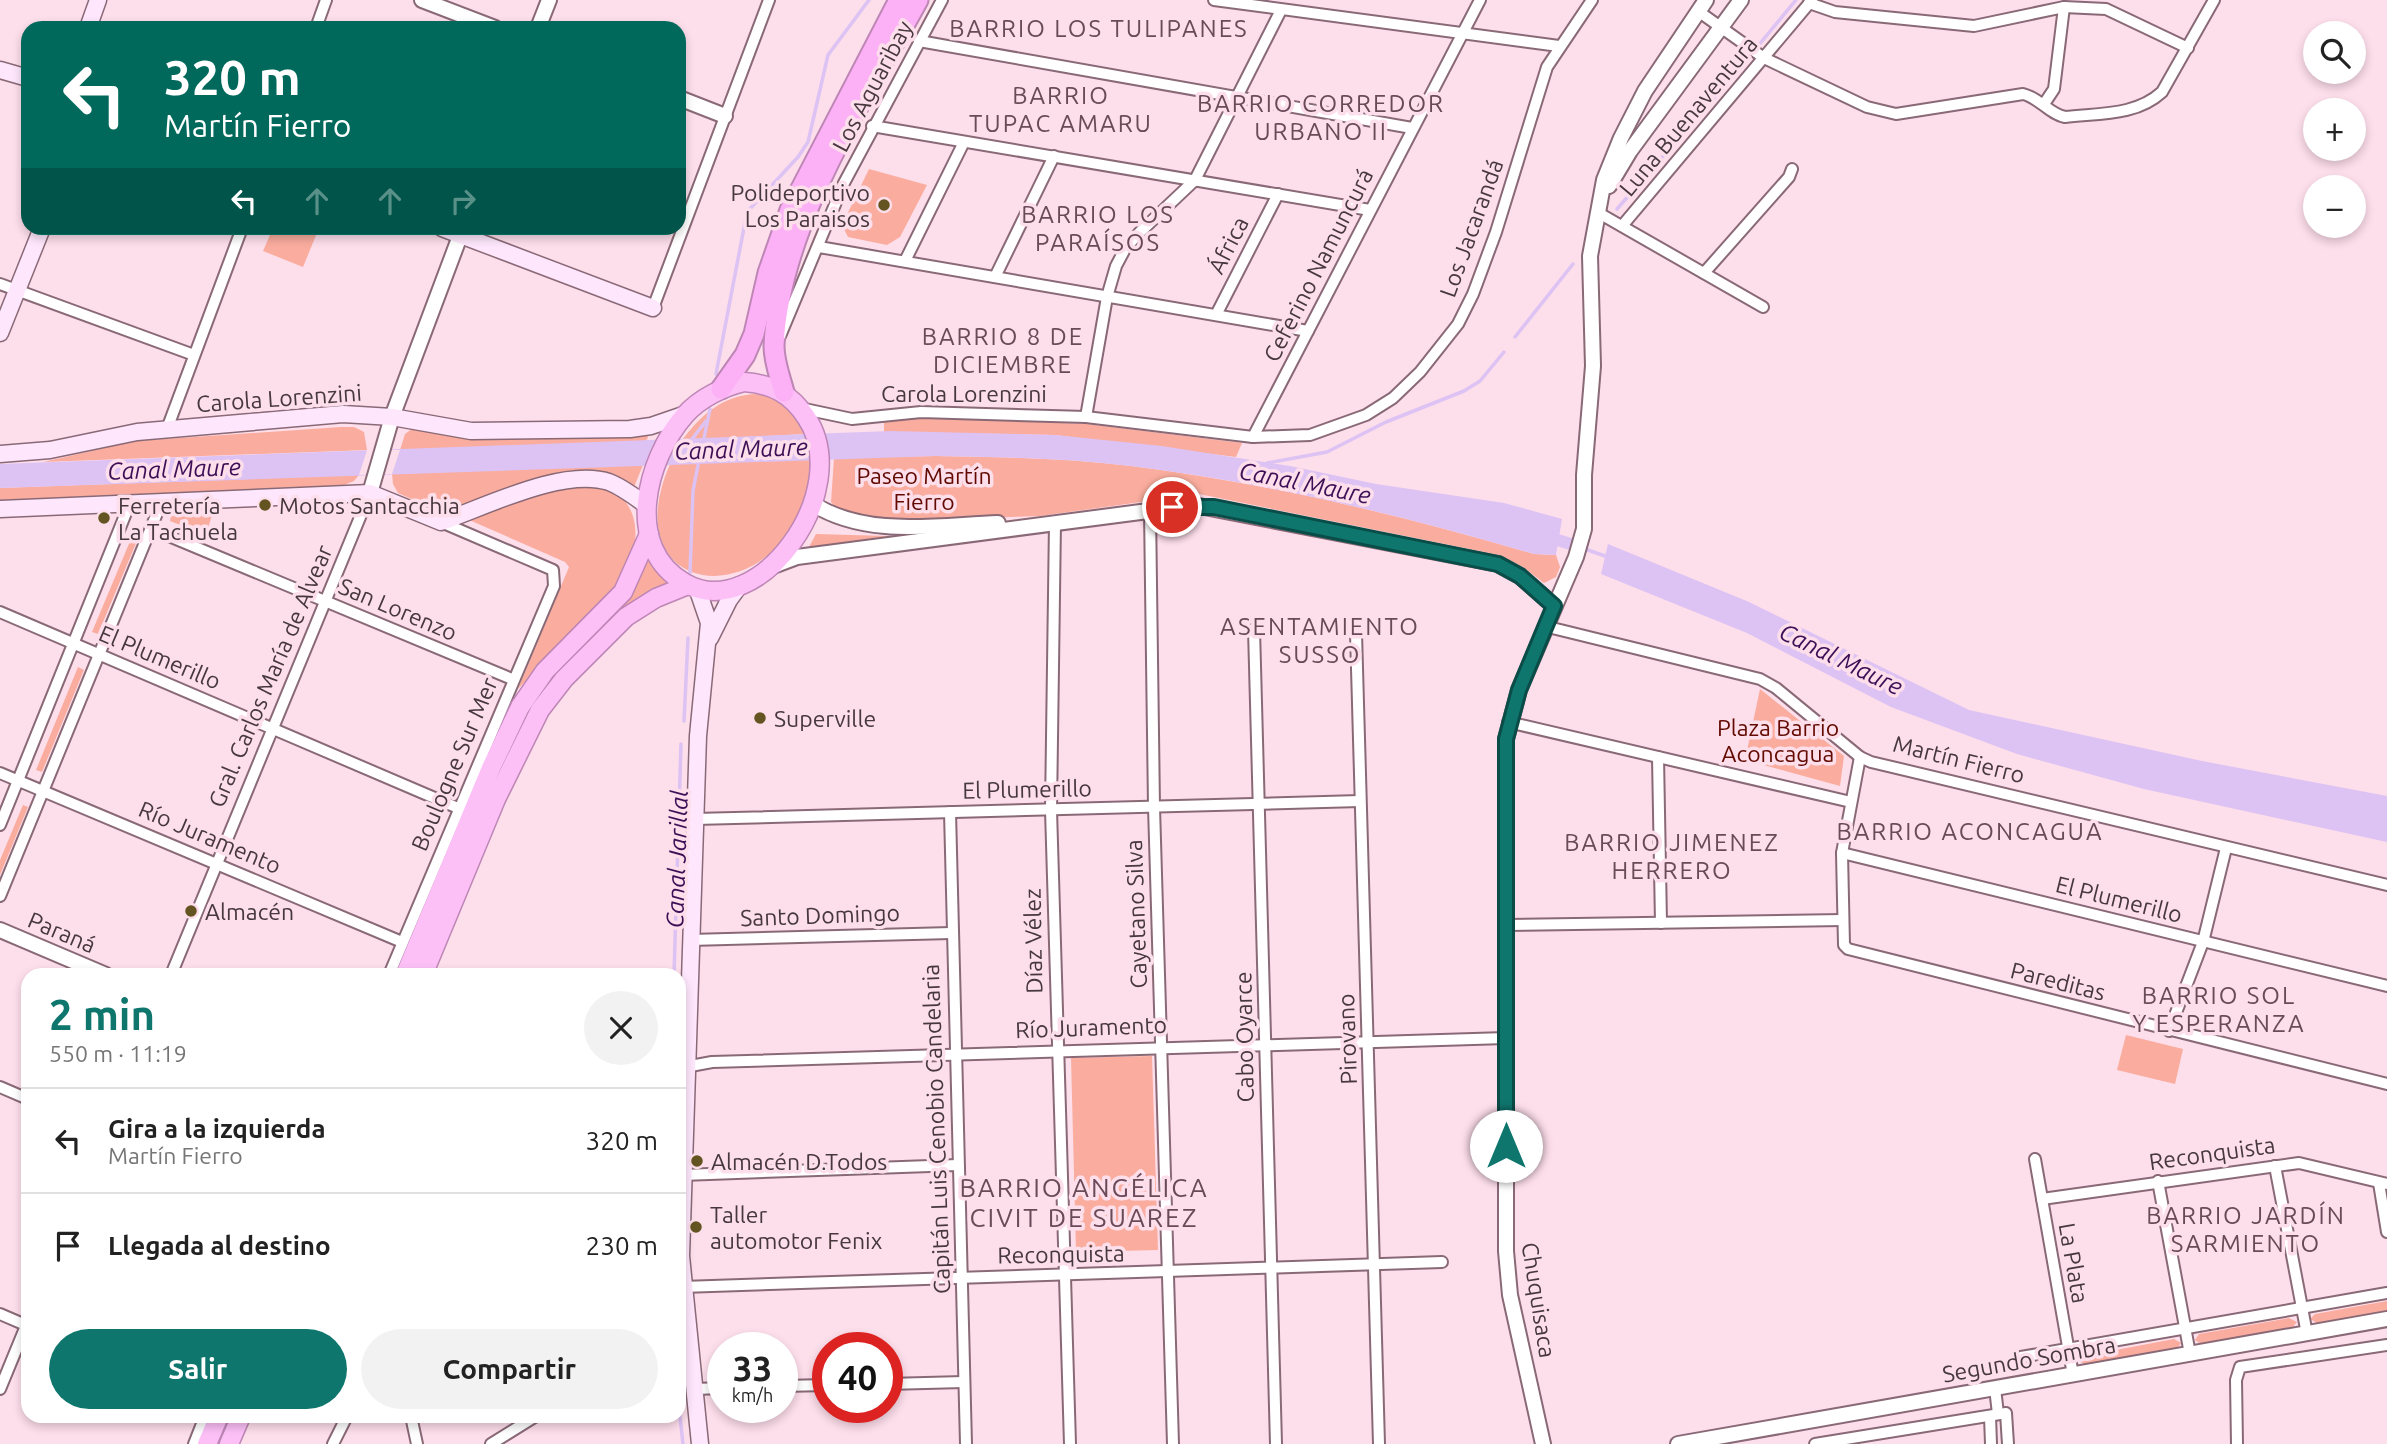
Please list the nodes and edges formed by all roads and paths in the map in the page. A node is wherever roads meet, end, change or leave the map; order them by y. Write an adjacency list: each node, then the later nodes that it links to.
1 (98, 0): 21 (main road)
2 (326, 0): 22 (street)
3 (422, 0): 23 (street)
4 (549, 0): 24 (street)
5 (769, 0): 36 (street)
6 (899, 0): 67 (highway)
7 (918, 0): 65 (highway)
8 (943, 0): 27 (street, Los Aguaribay)
9 (1214, 0): 19 (street)
10 (1480, 0): 26 (street, Ceferino Namuncurá)
11 (1592, 0): 28 (street, Los Jacarandá)
12 (1741, 0): 25 (street)
13 (2041, 0): 20 (street)
14 (2214, 0): 29 (street)
15 (1810, 1): 20 (street); 30 (street, Luna Buenaventura)
16 (2109, 5): 18 (street); 29 (street)
17 (1702, 6): 25 (street); 44 (street, Chuquisaca)
18 (2064, 7): 20 (street); 35 (street)
19 (1281, 10): 26 (street); 33 (street)
20 (2045, 12)
21 (90, 21)
22 (318, 21)
23 (477, 21)
24 (541, 21)
25 (1720, 27): 30 (street); 44 (street)
26 (1460, 35): 28 (street); 38 (street, Ceferino Namuncurá)
27 (919, 41): 33 (street); 37 (street, Los Aguaribay)
28 (1559, 46): 74 (street, Los Jacarandá)
29 (2188, 48): 35 (street)
30 (1764, 58): 35 (street); 47 (street, Luna Buenaventura)
31 (0, 70): 32 (main road)
32 (21, 76)
33 (1237, 97): 38 (street); 42 (street)
34 (686, 101): 36 (street)
35 (2045, 104)
36 (725, 116): 46 (street)
37 (872, 126): 39 (street); 53 (street, Los Aguaribay)
38 (1412, 128): 45 (street, Ceferino Namuncurá)
39 (964, 142): 40 (street); 54 (street)
40 (1054, 156): 42 (street); 56 (street)
41 (1791, 169): 55 (street)
42 (1195, 180): 43 (street); 59 (street)
43 (1278, 194): 45 (street); 62 (street, África)
44 (1598, 207): 47 (street); 91 (street, Chuquisaca)
45 (1370, 209): 63 (street, Ceferino Namuncurá)
46 (686, 220)
47 (1622, 226): 55 (street)
48 (39, 235): 58 (main road)
49 (240, 235): 66 (street)
50 (460, 235): 71 (street, Gral. Carlos María de Alvear)
51 (472, 235): 61 (main road)
52 (680, 235): 61 (street)
53 (819, 247): 54 (street); 65 (street, Los Aguaribay)
54 (905, 261): 56 (street)
55 (1704, 273): 60 (street)
56 (995, 277): 59 (street)
57 (0, 284): 58 (street)
58 (17, 290): 64 (main road); 66 (street)
59 (1107, 296): 62 (street); 72 (street)
60 (1763, 307)
61 (653, 308)
62 (1216, 316): 63 (street)
63 (1308, 331): 74 (street, Ceferino Namuncurá)
64 (0, 333)
65 (774, 348): 68 (highway)
66 (194, 355): 73 (street)
67 (721, 390): 68 (highway); 70 (highway)
68 (784, 393): 69 (highway)
69 (800, 408): 72 (street, Carola Lorenzini); 79 (highway)
70 (685, 414): 71 (main road, Carola Lorenzini); 80 (highway)
71 (392, 417): 73 (main road, Carola Lorenzini); 76 (street, Gral. Carlos María de Alvear)
72 (1086, 417): 74 (street, Carola Lorenzini)
73 (167, 429): 75 (main road, Carola Lorenzini)
74 (1254, 437)
75 (0, 454)
76 (370, 494): 77 (main road); 83 (main road); 90 (street, Gral. Carlos María de Alvear)
77 (162, 501): 78 (main road); 85 (street)
78 (130, 503): 81 (main road); 96 (street)
79 (813, 504): 84 (street); 87 (highway)
80 (646, 505): 83 (main road); 86 (highway)
81 (0, 509)
82 (1150, 509): 84 (street); 91 (street); 110 (street, Cayetano Silva)
83 (441, 522): 99 (street, Boulogne Sur Mer)
84 (1055, 522): 87 (street); 112 (street, Díaz Vélez)
85 (152, 529): 90 (street, San Lorenzo); 98 (street)
86 (649, 534): 89 (highway); 132 (highway)
87 (765, 569): 88 (highway)
88 (740, 585): 89 (highway); 97 (main road)
89 (692, 587): 97 (main road); 133 (highway)
90 (326, 602): 99 (street, San Lorenzo); 101 (street, Gral. Carlos María de Alvear)
91 (1554, 606): 93 (street, Chuquisaca)
92 (0, 612): 96 (street, El Plumerillo)
93 (1544, 626): 100 (street, Chuquisaca); 103 (street, Martín Fierro)
94 (1254, 629): 109 (street, Cabo Oyarce)
95 (1356, 633): 107 (street, Pirovano)
96 (75, 644): 98 (street, El Plumerillo); 105 (street)
97 (708, 644): 114 (main road)
98 (100, 655): 101 (street, El Plumerillo); 106 (street)
99 (512, 680): 111 (street, Boulogne Sur Mer)
100 (1508, 722): 102 (street); 123 (street, Chuquisaca)
101 (274, 729): 111 (street, El Plumerillo); 118 (street, Gral. Carlos María de Alvear)
102 (1658, 757): 108 (street); 122 (street)
103 (1860, 757): 108 (street); 116 (street, Martín Fierro)
104 (0, 773): 105 (street, Río Juramento)
105 (18, 781): 106 (street, Río Juramento); 115 (street)
106 (43, 792): 118 (street, Río Juramento); 120 (street)
107 (1360, 802): 109 (street, El Plumerillo); 138 (street, Pirovano)
108 (1851, 802): 117 (street)
109 (1260, 804): 110 (street, El Plumerillo); 139 (street, Cabo Oyarce)
110 (1154, 807): 112 (street, El Plumerillo); 140 (street, Cayetano Silva)
111 (458, 808): 127 (street, Boulogne Sur Mer)
112 (1051, 810): 113 (street, El Plumerillo); 141 (street, Díaz Vélez)
113 (950, 813): 114 (street, El Plumerillo); 125 (street, Capitán Luis Cenobio Candelaria)
114 (695, 819): 126 (main road)
115 (0, 825)
116 (2226, 848): 119 (street, Martín Fierro); 128 (street)
117 (1842, 853): 121 (street); 128 (street, El Plumerillo)
118 (216, 864): 127 (street, Río Juramento); 130 (street, Gral. Carlos María de Alvear)
119 (2387, 885)
120 (0, 896)
121 (1843, 920): 122 (street); 136 (street, Pareditas)
122 (1661, 923): 123 (street)
123 (1506, 925): 137 (street, Chuquisaca)
124 (0, 930): 129 (street, Paraná)
125 (951, 933): 126 (street, Santo Domingo); 142 (street, Capitán Luis Cenobio Candelaria)
126 (690, 940): 135 (main road)
127 (402, 942): 131 (street, Boulogne Sur Mer)
128 (2203, 942): 134 (street, El Plumerillo); 136 (street)
129 (90, 968)
130 (174, 968)
131 (392, 968)
132 (408, 968)
133 (427, 968)
134 (2387, 986)
135 (686, 1004)
136 (2169, 1031): 144 (street, Pareditas)
137 (1506, 1038): 138 (street, Río Juramento); 202 (street, Chuquisaca)
138 (1368, 1042): 139 (street, Río Juramento); 156 (street, Pirovano)
139 (1264, 1045): 140 (street, Río Juramento); 157 (street, Cabo Oyarce)
140 (1161, 1048): 141 (street, Río Juramento); 158 (street, Cayetano Silva)
141 (1057, 1051): 142 (street, Río Juramento); 159 (street, Díaz Vélez)
142 (954, 1054): 143 (street, Río Juramento); 148 (street, Capitán Luis Cenobio Candelaria)
143 (686, 1067)
144 (2387, 1084)
145 (0, 1087): 146 (street)
146 (21, 1096)
147 (2035, 1159): 153 (street, La Plata)
148 (958, 1165): 150 (street); 160 (street, Capitán Luis Cenobio Candelaria)
149 (2275, 1166): 151 (street, Reconquista); 152 (street, Reconquista); 163 (street)
150 (686, 1175)
151 (2158, 1181): 153 (street, Reconquista); 168 (street)
152 (2383, 1184): 154 (street)
153 (2042, 1199): 172 (street, La Plata)
154 (2387, 1232)
155 (1441, 1262): 156 (street, Reconquista)
156 (1374, 1266): 157 (street, Reconquista); 201 (street, Pirovano)
157 (1272, 1269): 158 (street, Reconquista); 200 (street, Cabo Oyarce)
158 (1168, 1272): 159 (street, Reconquista); 199 (street, Cayetano Silva)
159 (1065, 1275): 160 (street, Reconquista); 198 (street, Díaz Vélez)
160 (962, 1278): 161 (street, Reconquista); 176 (street, Capitán Luis Cenobio Candelaria)
161 (686, 1287)
162 (2387, 1293): 163 (street, Segundo Sombra)
163 (2302, 1308): 168 (street, Segundo Sombra); 169 (street)
164 (0, 1314): 167 (street)
165 (2387, 1319): 169 (street, Segundo Sombra)
166 (686, 1321): 180 (main road)
167 (21, 1322)
168 (2185, 1329): 172 (street, Segundo Sombra); 173 (street)
169 (2306, 1334): 173 (street, Segundo Sombra)
170 (21, 1338): 179 (street)
171 (2387, 1345): 207 (street)
172 (2068, 1349): 174 (street, Segundo Sombra); 175 (street, La Plata)
173 (2190, 1354): 175 (street, Segundo Sombra)
174 (2021, 1357)
175 (2073, 1375): 178 (street, Segundo Sombra)
176 (964, 1382): 177 (street); 197 (street, Capitán Luis Cenobio Candelaria)
177 (903, 1384)
178 (1995, 1388): 182 (street); 203 (street, Segundo Sombra)
179 (0, 1389)
180 (694, 1389): 181 (street); 196 (main road)
181 (707, 1389)
182 (1998, 1414): 189 (street); 205 (street); 206 (street)
183 (202, 1423): 190 (street)
184 (216, 1423): 191 (highway)
185 (238, 1423): 192 (highway)
186 (344, 1423): 193 (street)
187 (412, 1423): 194 (street)
188 (525, 1423): 195 (street)
189 (1860, 1440): 204 (street)
190 (194, 1444)
191 (207, 1444)
192 (229, 1444)
193 (333, 1444)
194 (417, 1444)
195 (491, 1444)
196 (699, 1444)
197 (965, 1444)
198 (1070, 1444)
199 (1173, 1444)
200 (1276, 1444)
201 (1379, 1444)
202 (1543, 1444)
203 (1678, 1444)
204 (1815, 1444)
205 (1991, 1444)
206 (2007, 1444)
207 (2238, 1444)

